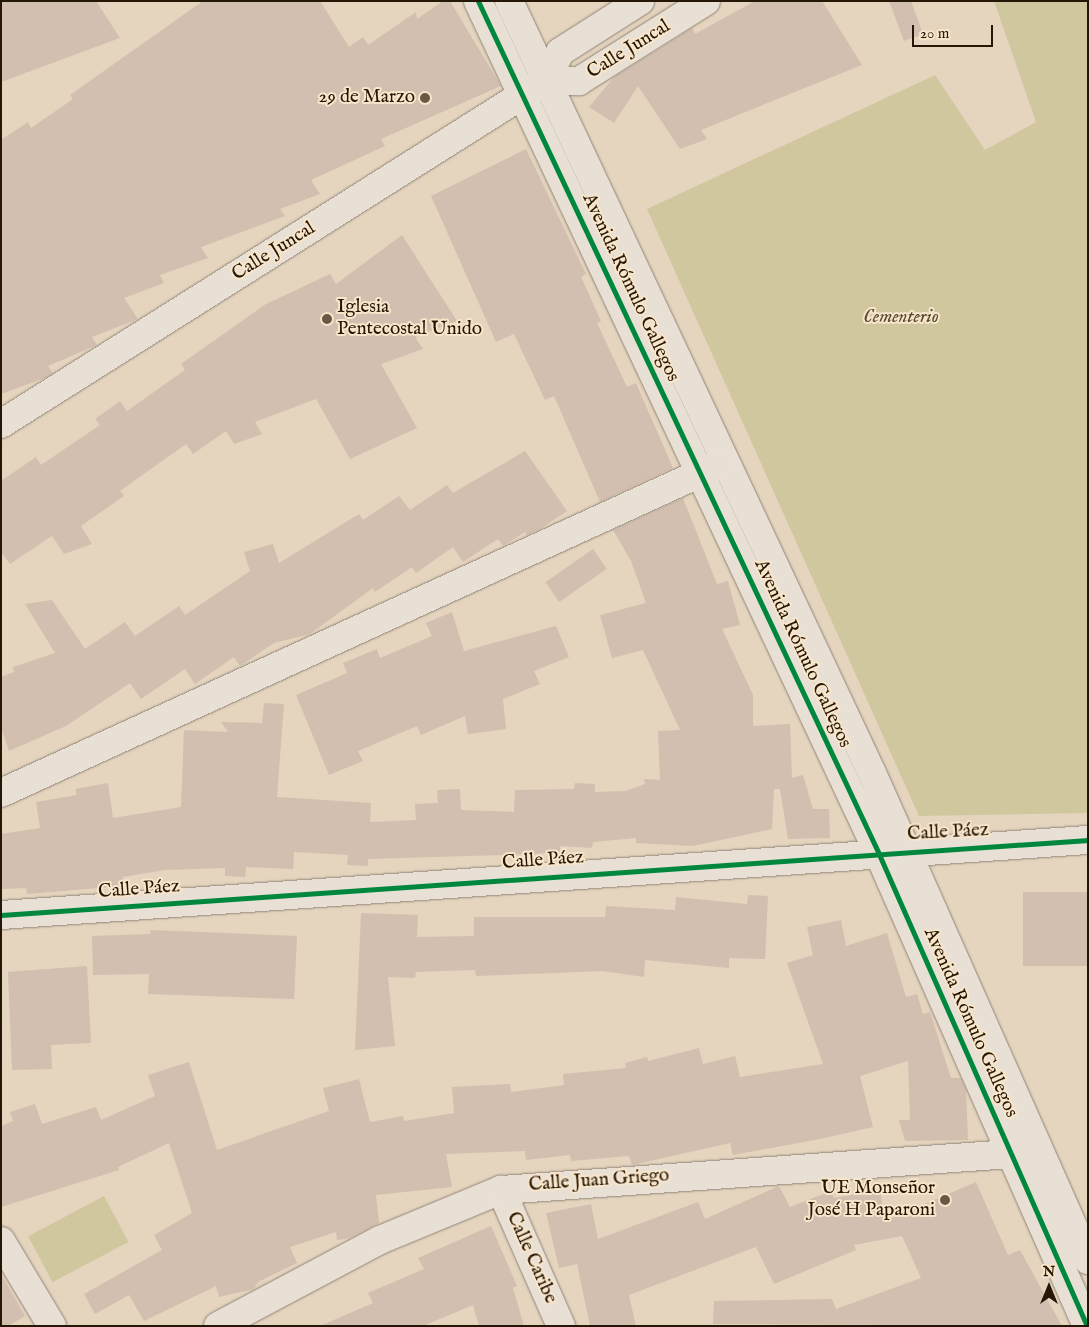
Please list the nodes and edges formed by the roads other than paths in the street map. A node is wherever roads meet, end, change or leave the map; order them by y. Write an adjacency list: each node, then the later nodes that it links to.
1 (478, 1): 6 (street, Avenida Rómulo Gallegos)
2 (509, 1): 5 (street, Avenida Rómulo Gallegos)
3 (640, 1): 5 (street, Calle Juncal)
4 (706, 1): 5 (street, Calle Juncal)
5 (546, 80): 6 (street, Calle Juncal); 8 (street, Avenida Rómulo Gallegos)
6 (522, 95): 7 (street, Calle Juncal); 9 (street, Avenida Rómulo Gallegos)
7 (1, 424)
8 (726, 461): 9 (street); 12 (street, Avenida Rómulo Gallegos)
9 (701, 474): 10 (street); 13 (street, Avenida Rómulo Gallegos)
10 (1, 793)
11 (1088, 840): 12 (street, Calle Páez)
12 (906, 850): 13 (street, Calle Páez); 18 (street, Avenida Rómulo Gallegos)
13 (878, 852): 14 (street, Calle Páez); 15 (street, Avenida Rómulo Gallegos)
14 (1, 915)
15 (1011, 1154): 16 (street, Calle Juan Griego); 22 (street, Avenida Rómulo Gallegos)
16 (501, 1190): 20 (street, Calle Juan Griego); 21 (street, Calle Caribe)
17 (1, 1242): 19 (street)
18 (1088, 1260)
19 (52, 1326)
20 (218, 1326)
21 (562, 1326)
22 (1087, 1326)

